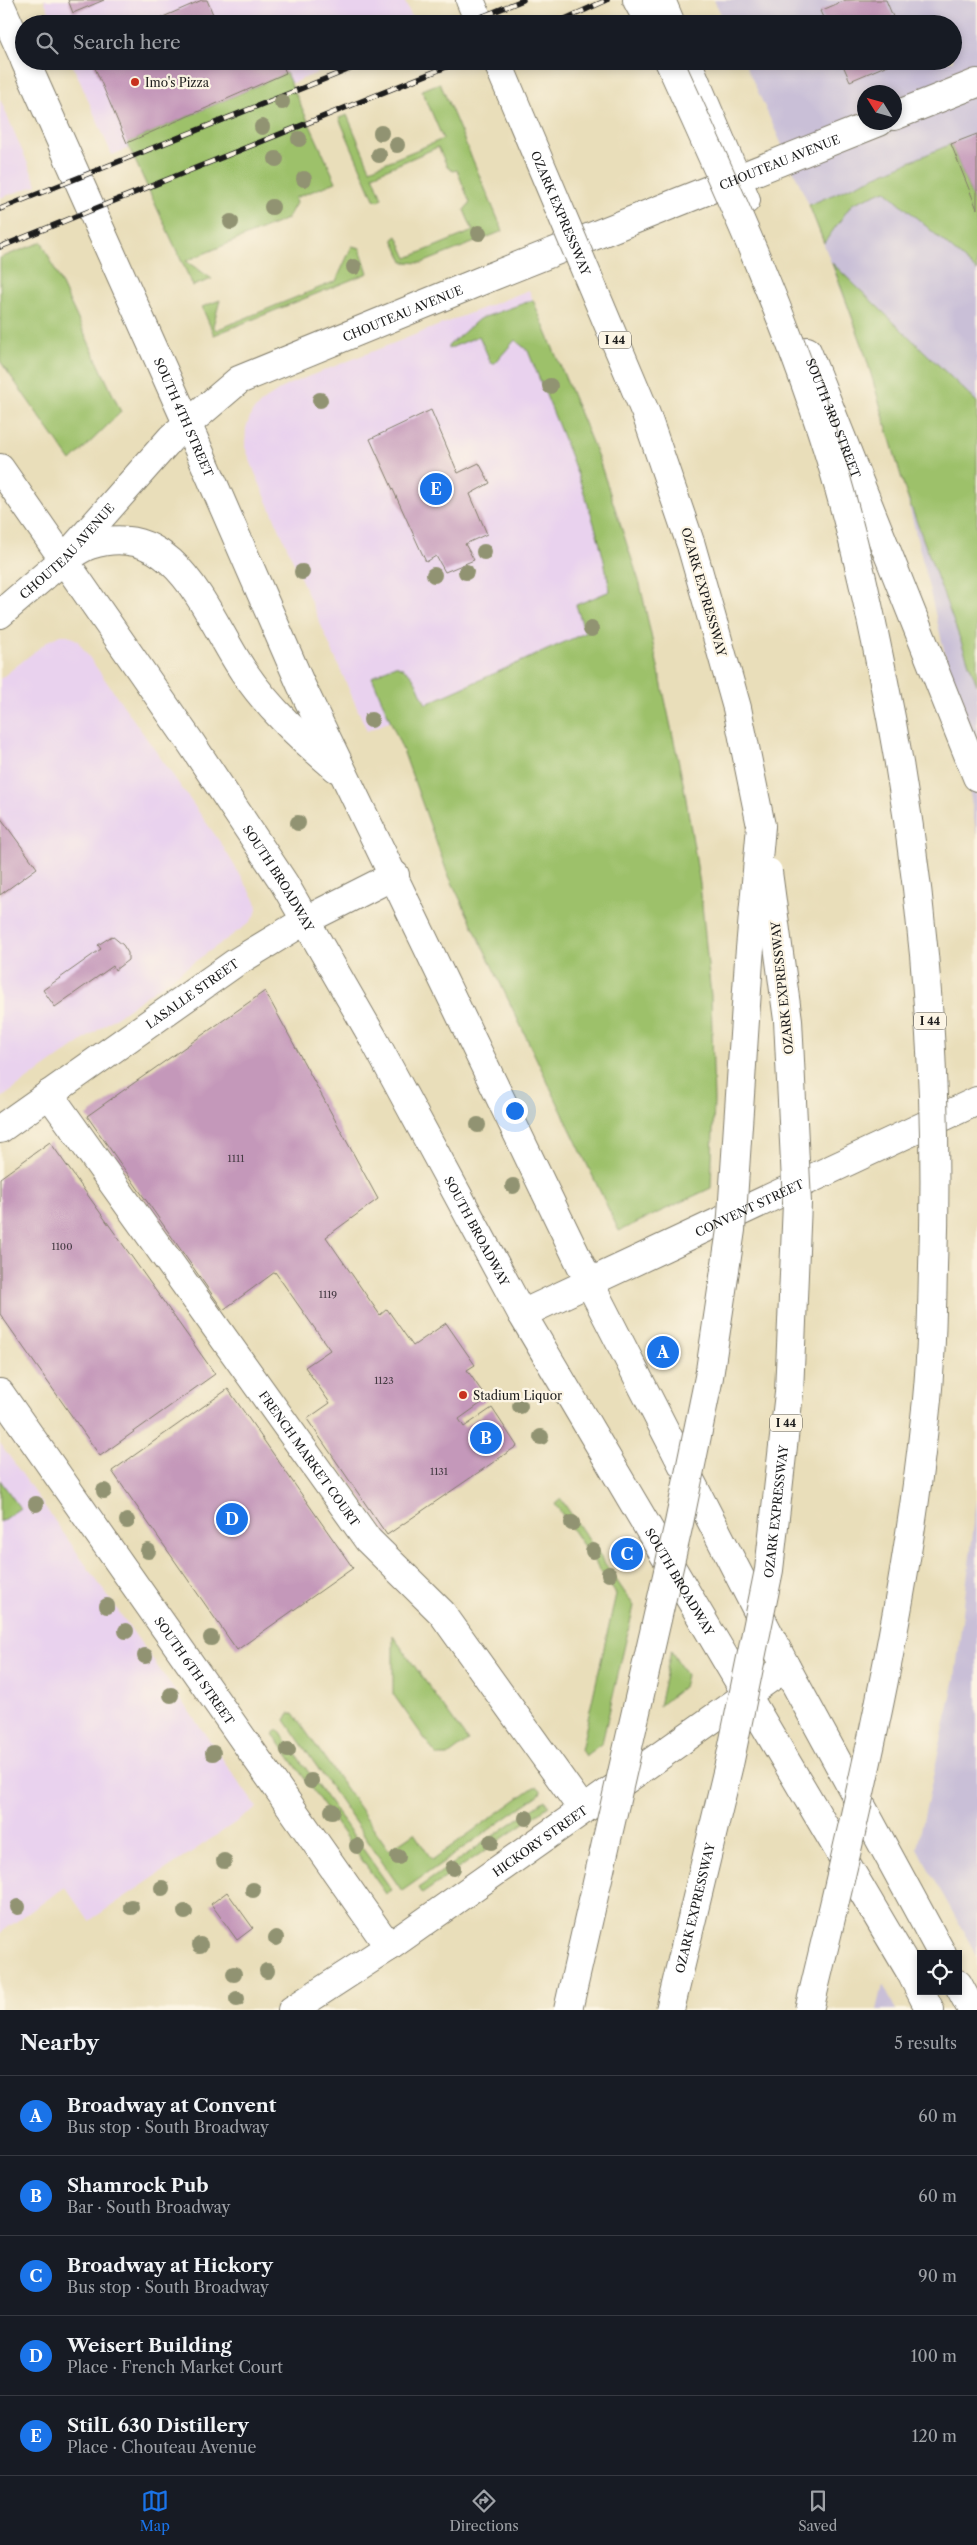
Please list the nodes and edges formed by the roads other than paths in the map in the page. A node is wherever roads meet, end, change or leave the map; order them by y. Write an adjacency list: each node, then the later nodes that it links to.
1 (470, 0): 5 (main road)
2 (638, 0): 6 (main road)
3 (661, 0): 7 (main road)
4 (0, 4): 8 (main road, SOUTH 4TH STREET)
5 (476, 15)
6 (646, 15)
7 (667, 15)
8 (15, 39)
9 (29, 70): 17 (main road, SOUTH 4TH STREET)
10 (501, 70): 23 (main road, OZARK EXPRESSWAY / I 44, bridge)
11 (672, 70): 41 (main road, I 44, bridge)
12 (691, 70): 16 (main road, SOUTH 3RD STREET)
13 (977, 83): 14 (main road)
14 (902, 113)
15 (860, 130): 16 (main road, CHOUTEAU AVENUE)
16 (738, 180): 17 (main road, CHOUTEAU AVENUE); 22 (main road, SOUTH 3RD STREET)
17 (187, 422): 19 (main road, CHOUTEAU AVENUE); 21 (main road, SOUTH 4TH STREET)
18 (0, 468): 19 (main road, SOUTH BROADWAY)
19 (63, 560): 20 (main road, CHOUTEAU AVENUE); 21 (main road); 25 (main road, SOUTH BROADWAY)
20 (0, 614)
21 (343, 773): 24 (main road)
22 (977, 777)
23 (761, 826): 39 (main road, bridge); 40 (main road, OZARK EXPRESSWAY / I 44, bridge)
24 (395, 874): 25 (main road, LASALLE STREET); 29 (main road)
25 (306, 920): 26 (main road, LASALLE STREET); 30 (main road, SOUTH BROADWAY)
26 (49, 1094): 28 (main road, LASALLE STREET); 34 (main road, FRENCH MARKET COURT)
27 (977, 1101): 29 (main road, CONVENT STREET)
28 (0, 1129)
29 (589, 1282): 30 (main road, CONVENT STREET); 32 (main road)
30 (522, 1314): 33 (main road, SOUTH BROADWAY)
31 (0, 1393): 35 (main road, SOUTH 6TH STREET)
32 (786, 1667): 33 (main road, HICKORY STREET); 36 (main road)
33 (747, 1695): 34 (main road, HICKORY STREET); 42 (main road, SOUTH BROADWAY)
34 (583, 1810): 35 (main road, HICKORY STREET)
35 (389, 1947): 38 (main road, HICKORY STREET)
36 (940, 1950)
37 (962, 1991): 43 (main road)
38 (292, 2010)
39 (568, 2010)
40 (670, 2010)
41 (809, 2010)
42 (930, 2010)
43 (972, 2010)

